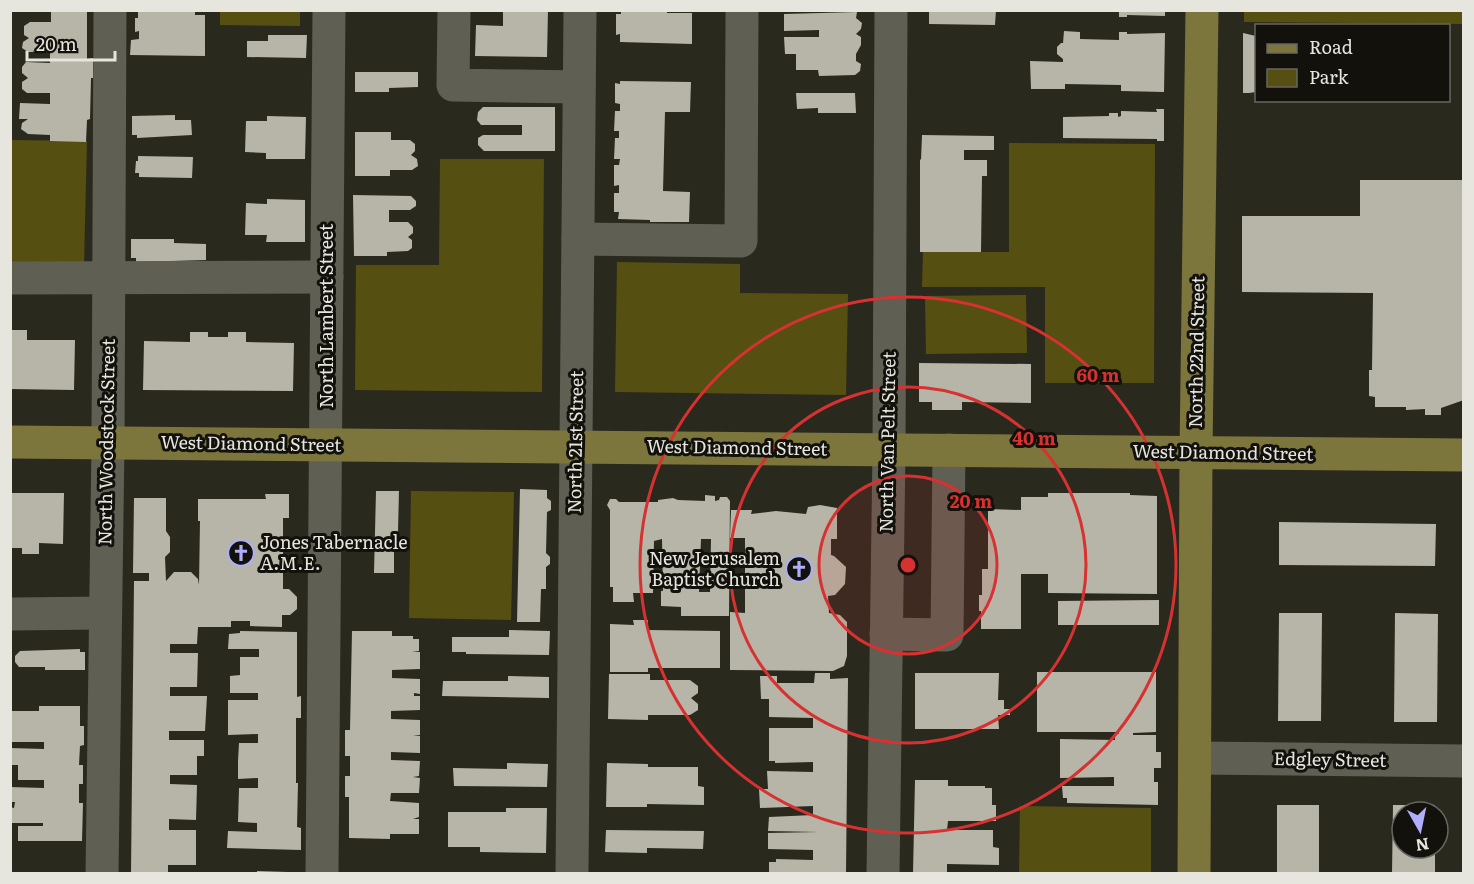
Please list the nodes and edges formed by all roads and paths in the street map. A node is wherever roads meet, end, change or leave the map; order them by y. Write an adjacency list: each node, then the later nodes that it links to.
1 (110, 10): 10 (street, North Woodstock Street)
2 (329, 10): 11 (street, North Lambert Street)
3 (454, 10): 8 (street)
4 (580, 10): 8 (street, North 21st Street)
5 (742, 10): 9 (street)
6 (891, 10): 17 (street, North Van Pelt Street)
7 (1202, 10): 19 (main road, North 22nd Street)
8 (579, 87): 9 (street, North 21st Street)
9 (578, 238): 16 (street, North 21st Street)
10 (108, 277): 11 (street); 12 (street); 14 (street, North Woodstock Street)
11 (327, 277): 15 (street, North Lambert Street)
12 (10, 278)
13 (10, 442): 14 (main road, West Diamond Street)
14 (108, 443): 15 (main road, West Diamond Street); 21 (street, North Woodstock Street)
15 (326, 445): 16 (main road, West Diamond Street); 27 (street, North Lambert Street)
16 (576, 447): 17 (main road, West Diamond Street); 28 (street, North 21st Street)
17 (889, 450): 18 (main road, West Diamond Street); 23 (street, North Van Pelt Street)
18 (950, 450): 19 (main road, West Diamond Street); 23 (street)
19 (1196, 453): 20 (main road, West Diamond Street); 24 (main road, North 22nd Street)
20 (1464, 455)
21 (105, 613): 22 (street); 26 (street, North Woodstock Street)
22 (10, 614)
23 (886, 634): 29 (street, North Van Pelt Street)
24 (1196, 758): 25 (street, Edgley Street); 30 (main road, North 22nd Street)
25 (1464, 761)
26 (102, 873)
27 (322, 873)
28 (572, 873)
29 (883, 873)
30 (1194, 873)

